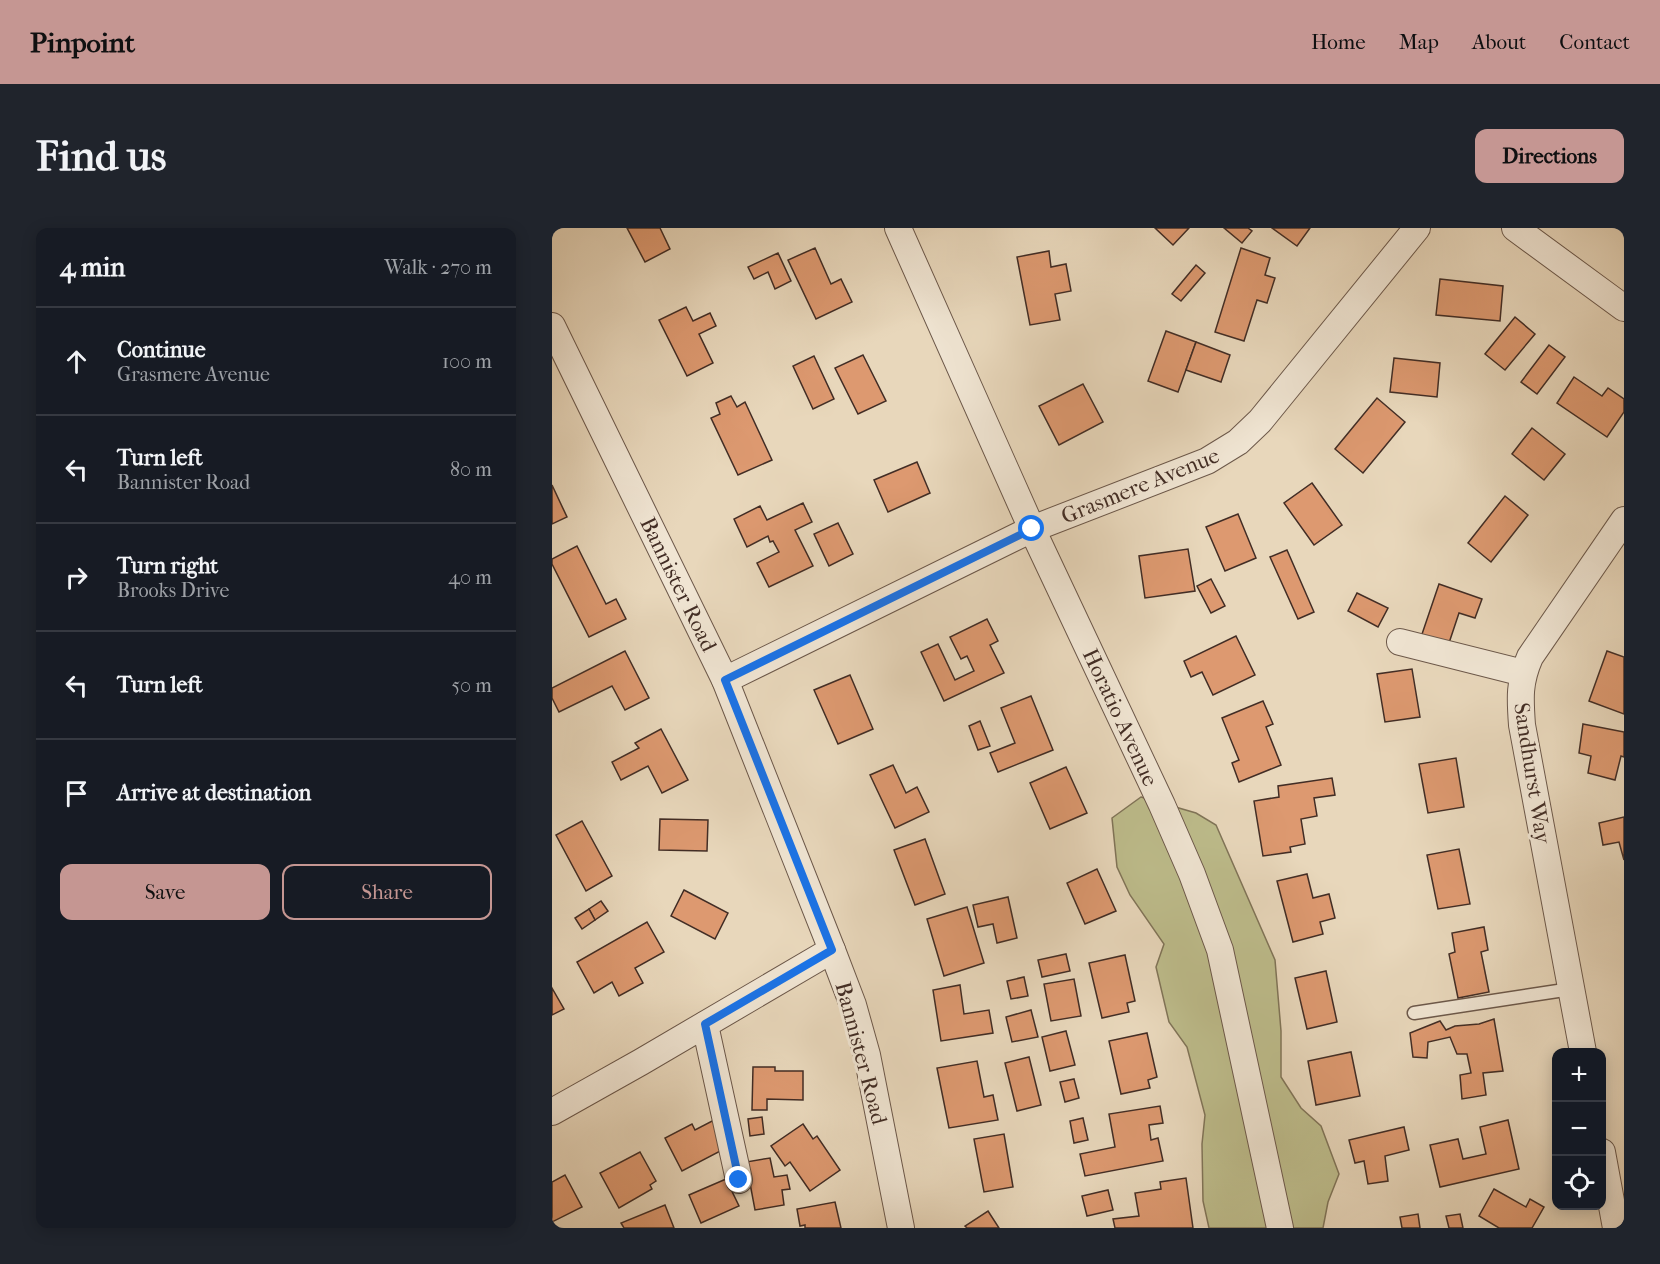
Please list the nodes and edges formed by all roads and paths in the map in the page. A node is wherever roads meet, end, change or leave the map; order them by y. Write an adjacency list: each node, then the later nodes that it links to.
1 (898, 228): 7 (street, Horatio Avenue)
2 (1417, 228): 7 (street, Grasmere Avenue)
3 (1515, 228): 4 (street)
4 (1624, 308)
5 (552, 326): 10 (street, Bannister Road)
6 (1624, 520): 9 (street, Sandhurst Way)
7 (1032, 529): 10 (street, Grasmere Avenue); 20 (street, Horatio Avenue)
8 (1400, 642): 9 (street)
9 (1523, 673): 12 (street, Sandhurst Way)
10 (725, 680): 11 (street, Bannister Road)
11 (832, 950): 14 (street); 19 (street, Bannister Road)
12 (1571, 989): 13 (lane); 15 (street, Sandhurst Way)
13 (1414, 1013)
14 (705, 1024): 16 (street); 18 (street)
15 (1582, 1048)
16 (552, 1112)
17 (1603, 1156): 21 (street)
18 (739, 1180)
19 (901, 1228)
20 (1280, 1228)
21 (1616, 1228)

